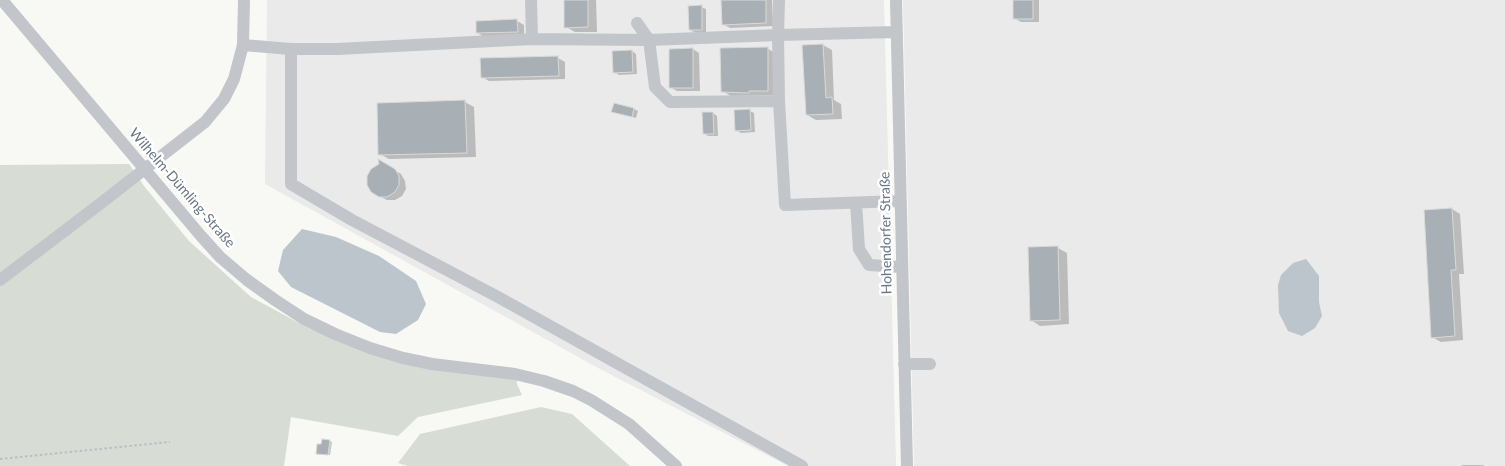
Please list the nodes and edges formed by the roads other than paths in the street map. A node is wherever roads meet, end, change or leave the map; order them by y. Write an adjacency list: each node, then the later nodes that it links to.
1 (2, 0): 14 (street, Wilhelm-Dümling-Straße)
2 (244, 0): 11 (street)
3 (531, 0): 9 (street)
4 (779, 0): 8 (street)
5 (896, 0): 7 (street, Hohendorfer Straße)
6 (637, 23): 10 (street)
7 (896, 32): 8 (street); 15 (street, Hohendorfer Straße)
8 (778, 35): 10 (street); 13 (street)
9 (532, 40): 10 (street); 12 (street)
10 (649, 40): 13 (street)
11 (243, 46): 12 (street); 14 (street)
12 (290, 49): 22 (street)
13 (779, 101): 16 (street)
14 (144, 170): 18 (street); 21 (street, Wilhelm-Dümling-Straße)
15 (900, 201): 16 (street); 17 (street, Hohendorfer Straße)
16 (856, 203): 17 (street)
17 (901, 267): 19 (street, Hohendorfer Straße)
18 (0, 280)
19 (904, 364): 20 (street); 23 (street, Hohendorfer Straße)
20 (930, 364)
21 (676, 466)
22 (802, 466)
23 (907, 466)

